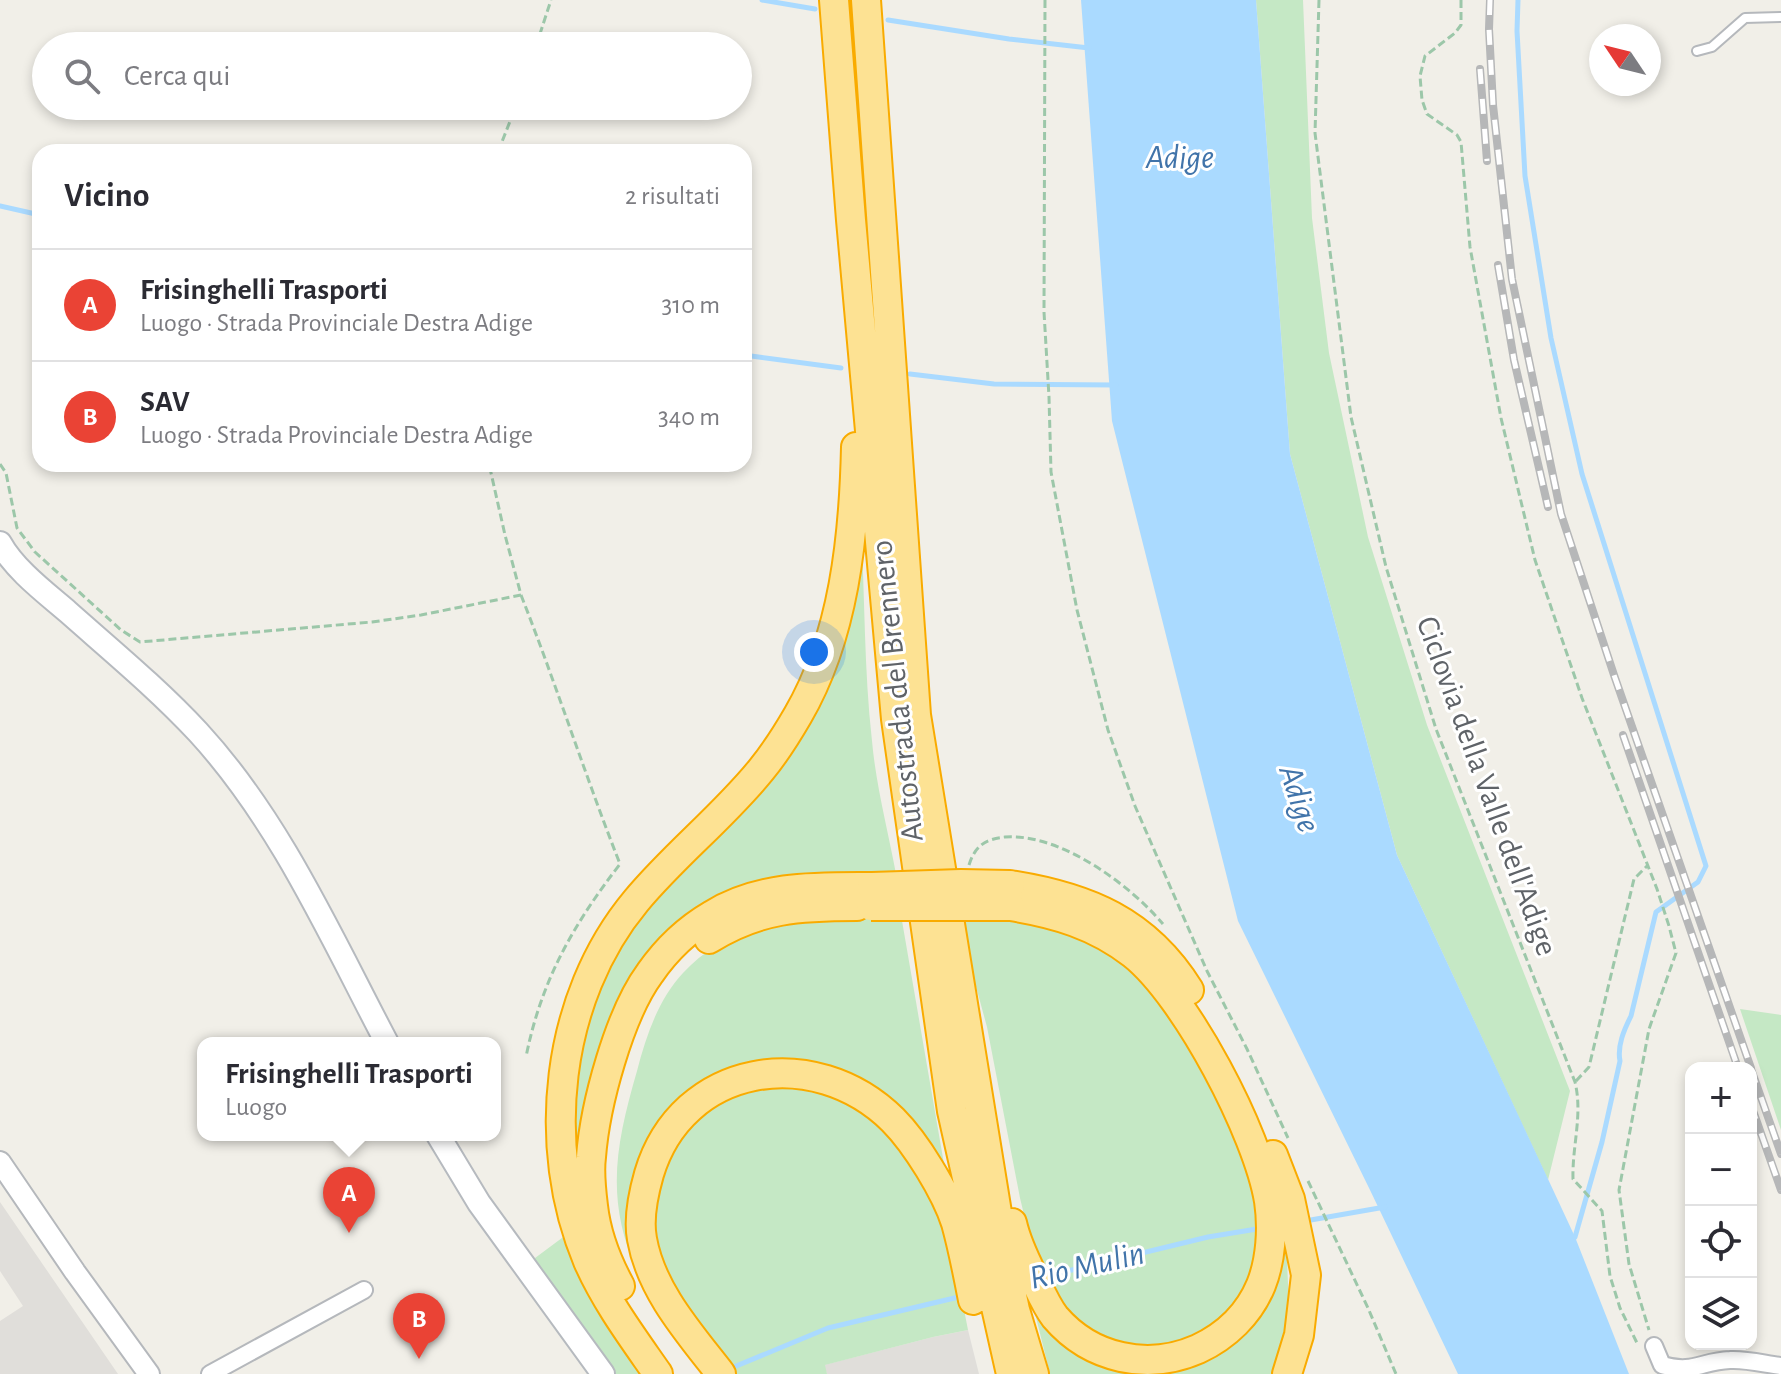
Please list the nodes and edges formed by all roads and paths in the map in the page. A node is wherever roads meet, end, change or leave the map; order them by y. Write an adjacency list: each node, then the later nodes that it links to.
1 (551, 0): 8 (path)
2 (834, 0): 12 (highway, Autostrada del Brennero)
3 (866, 0): 28 (highway, Autostrada del Brennero)
4 (1045, 0): 24 (path)
5 (1319, 0): 22 (path, Ciclovia della Valle dell'Adige)
6 (1461, 0): 19 (path)
7 (1781, 17): 9 (lane)
8 (541, 32)
9 (1697, 51)
10 (511, 120): 11 (path)
11 (501, 144)
12 (861, 326): 28 (highway, Autostrada del Brennero); 32 (highway)
13 (0, 464): 18 (path)
14 (491, 472): 18 (path)
15 (0, 543): 17 (main road)
16 (0, 560): 17 (main road)
17 (33, 581): 20 (main road)
18 (521, 595): 21 (path)
19 (1648, 865): 22 (path); 31 (path)
20 (384, 1037)
21 (526, 1057)
22 (1575, 1082): 31 (path, Ciclovia della Valle dell'Adige)
23 (442, 1141): 36 (main road)
24 (1292, 1147)
25 (0, 1162): 34 (street)
26 (1305, 1174): 42 (path)
27 (1279, 1201): 28 (highway); 32 (highway, bridge); 41 (highway)
28 (996, 1265): 30 (highway, Autostrada del Brennero); 30 (highway); 32 (highway)
29 (364, 1290): 35 (street)
30 (996, 1314): 38 (highway); 39 (highway, Autostrada del Brennero); 40 (highway, Autostrada del Brennero)
31 (1646, 1346): 33 (street)
32 (683, 1365): 37 (highway)
33 (1781, 1366)
34 (149, 1374)
35 (210, 1374)
36 (603, 1374)
37 (721, 1374)
38 (990, 1374)
39 (1011, 1374)
40 (1034, 1374)
41 (1287, 1374)
42 (1396, 1374)

